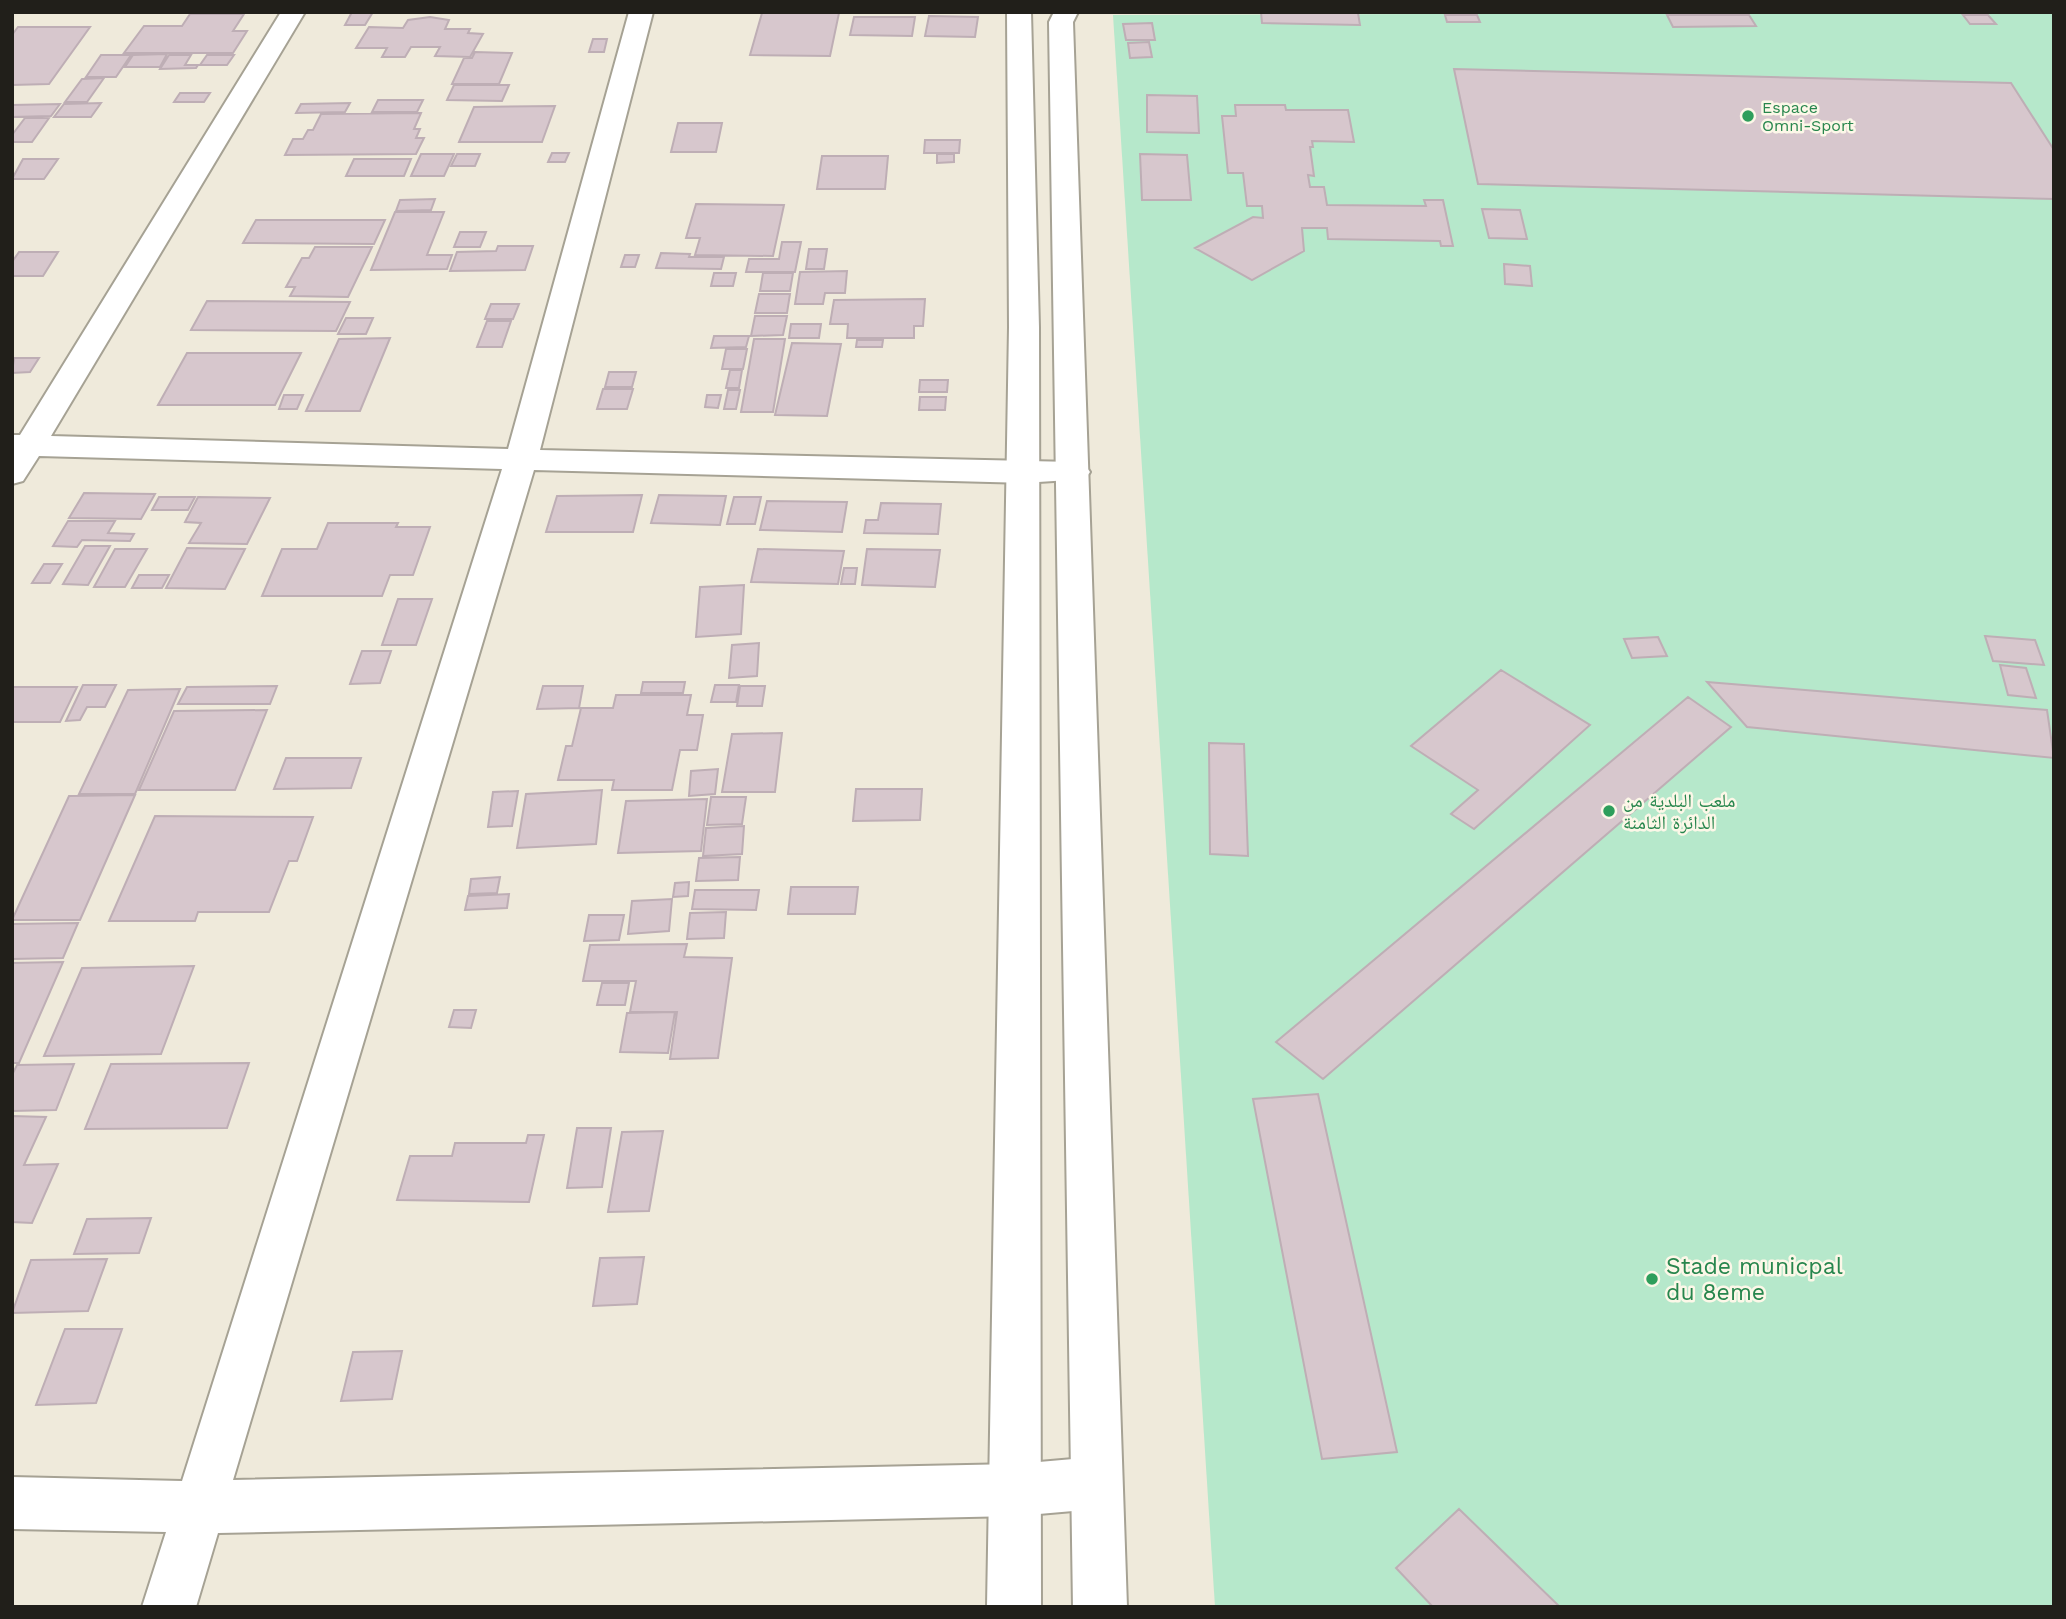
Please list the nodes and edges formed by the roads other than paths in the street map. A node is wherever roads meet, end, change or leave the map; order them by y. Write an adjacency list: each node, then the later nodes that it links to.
1 (293, 12): 5 (street)
2 (641, 12): 6 (street)
3 (1019, 12): 8 (street)
4 (1066, 12): 7 (street)
5 (21, 445): 6 (street); 9 (street)
6 (522, 457): 8 (street); 13 (street)
7 (1074, 472): 8 (street); 10 (street)
8 (1023, 473): 11 (street)
9 (12, 474)
10 (1097, 1483): 11 (street); 16 (street)
11 (1015, 1490): 13 (street); 15 (street)
12 (12, 1503): 13 (street)
13 (202, 1507): 14 (street)
14 (169, 1607)
15 (1014, 1607)
16 (1100, 1607)

